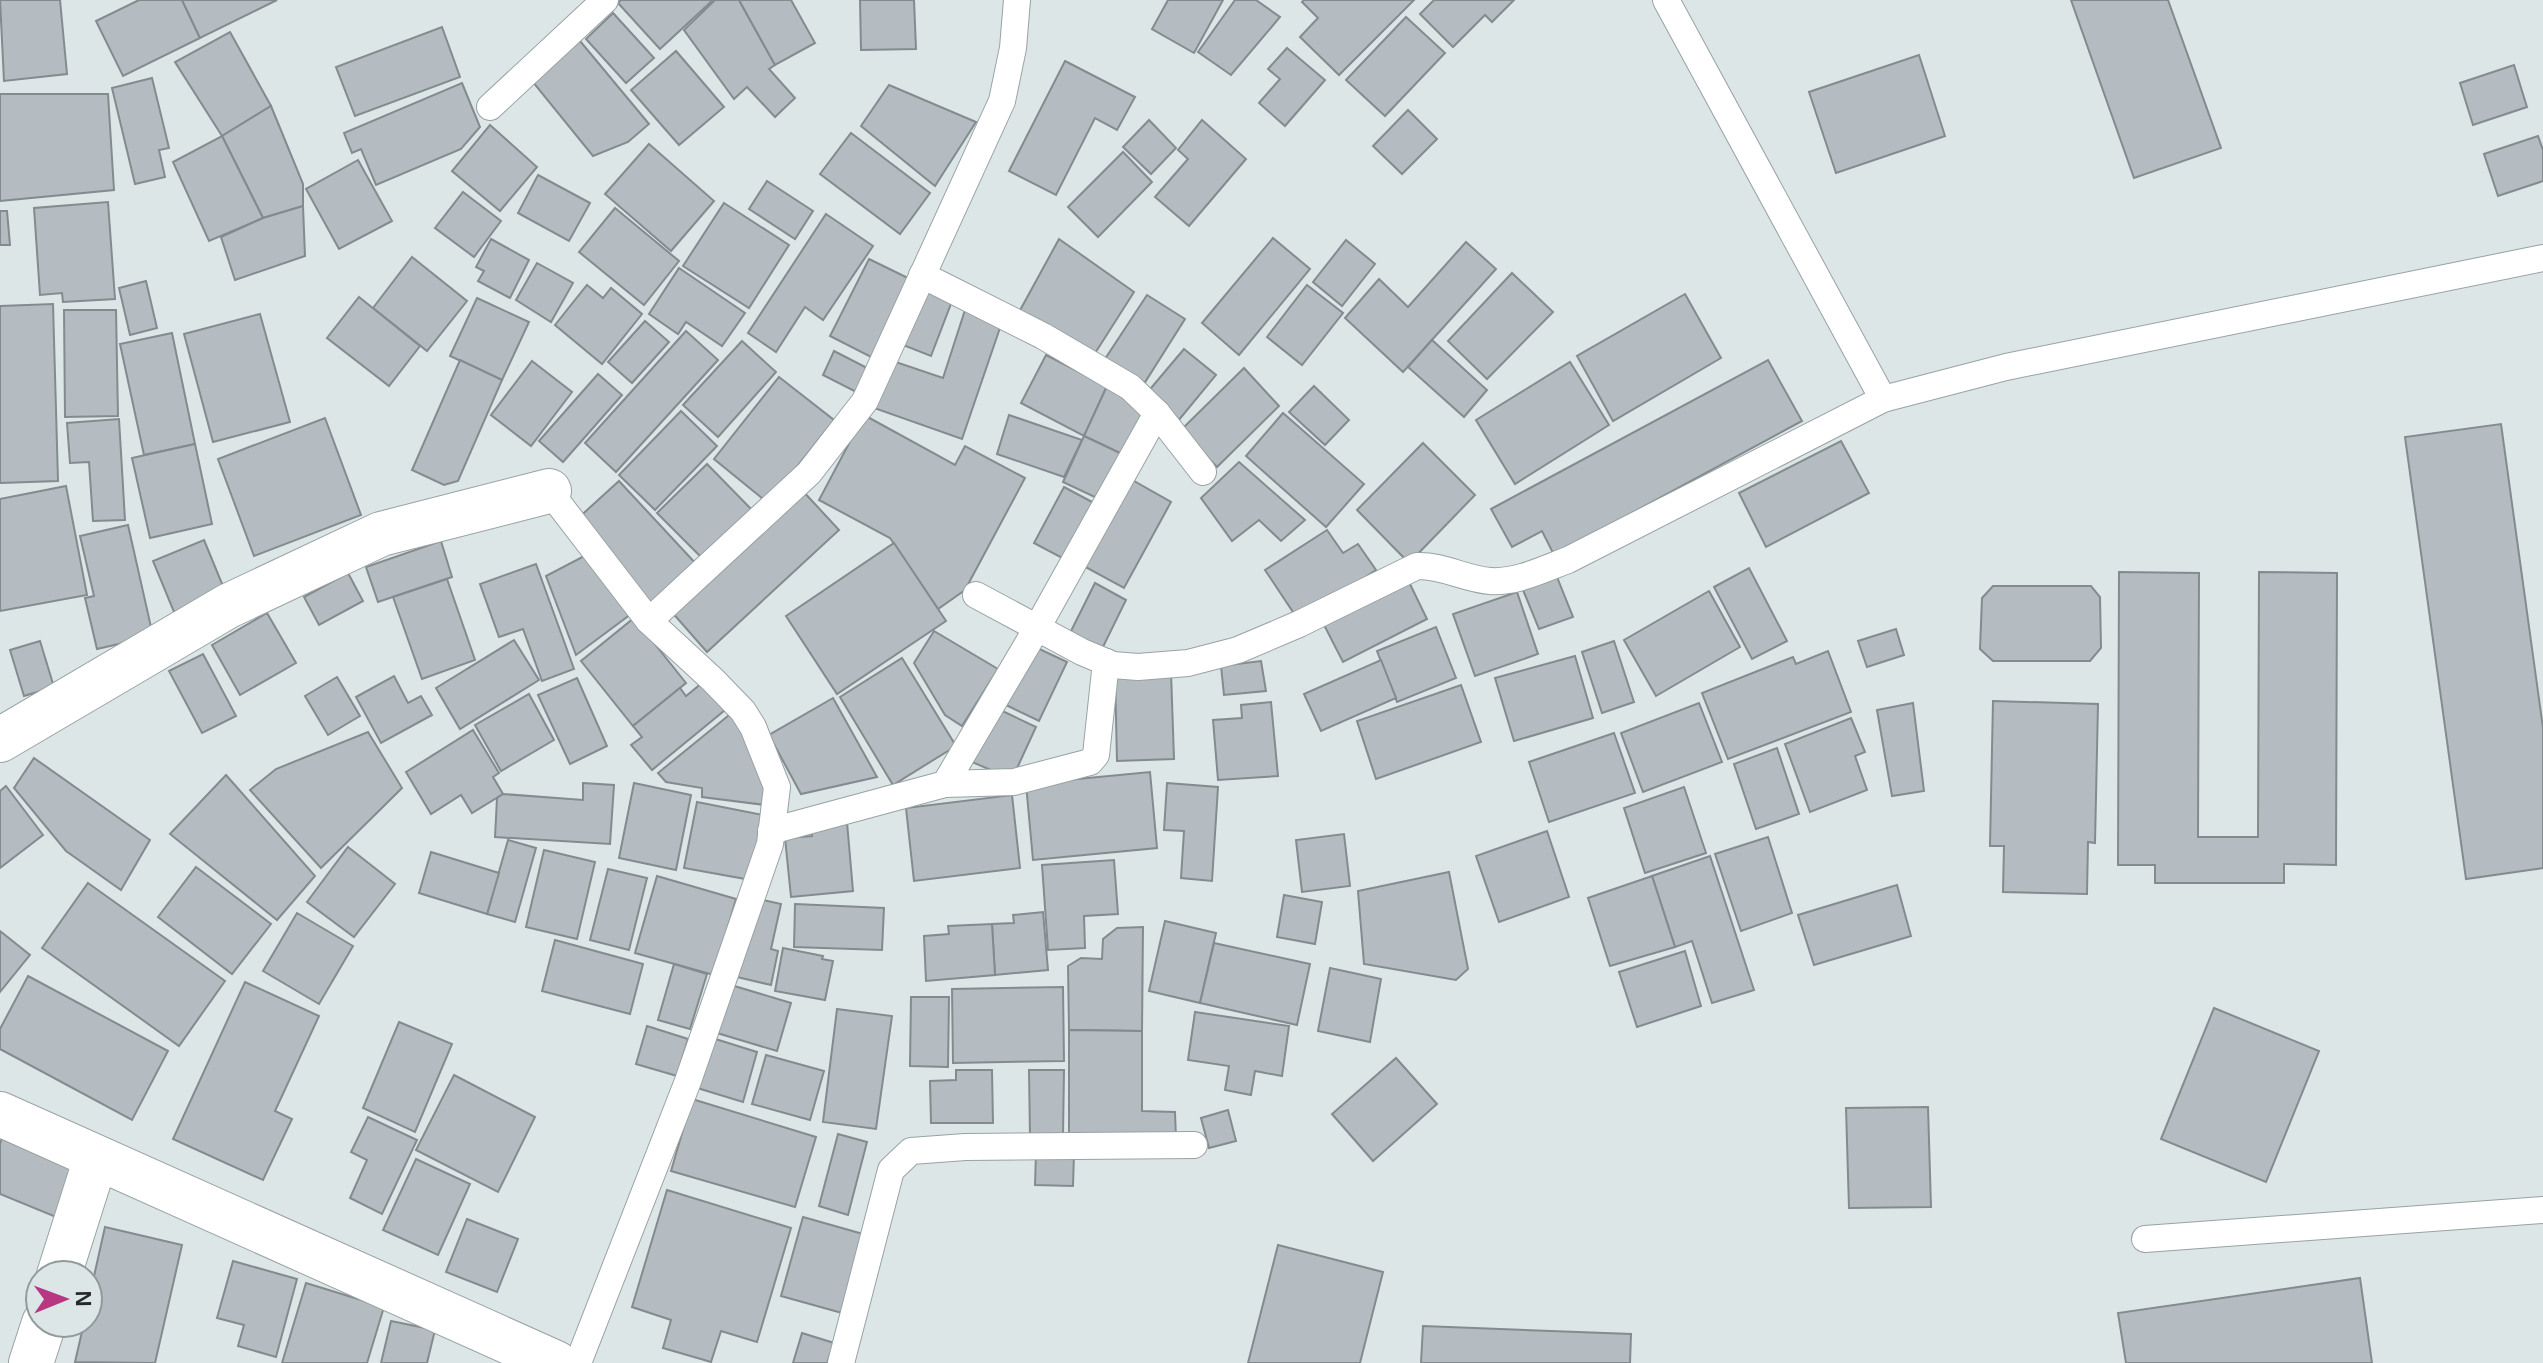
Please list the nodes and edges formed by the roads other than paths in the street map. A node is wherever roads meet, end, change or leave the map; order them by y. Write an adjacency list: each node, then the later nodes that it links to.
1 (605, 0): 4 (lane)
2 (1017, 0): 6 (lane)
3 (1666, 0): 7 (lane)
4 (490, 107)
5 (2543, 258): 7 (lane)
6 (922, 275): 8 (lane); 12 (lane)
7 (1883, 399): 14 (lane)
8 (1157, 413): 9 (lane); 13 (lane)
9 (1203, 472)
10 (549, 491): 12 (lane); 15 (street)
11 (976, 595): 13 (lane)
12 (649, 621): 17 (lane)
13 (1037, 628): 14 (lane); 16 (lane)
14 (1106, 662): 16 (lane)
15 (0, 740)
16 (945, 784): 17 (lane)
17 (771, 831): 27 (lane)
18 (0, 1114): 20 (street)
19 (1194, 1145): 28 (lane)
20 (96, 1158): 23 (street); 26 (street)
21 (2543, 1210): 22 (lane)
22 (2145, 1239)
23 (64, 1259)
24 (39, 1339): 25 (street)
25 (31, 1363)
26 (556, 1363)
27 (578, 1363)
28 (841, 1363)

